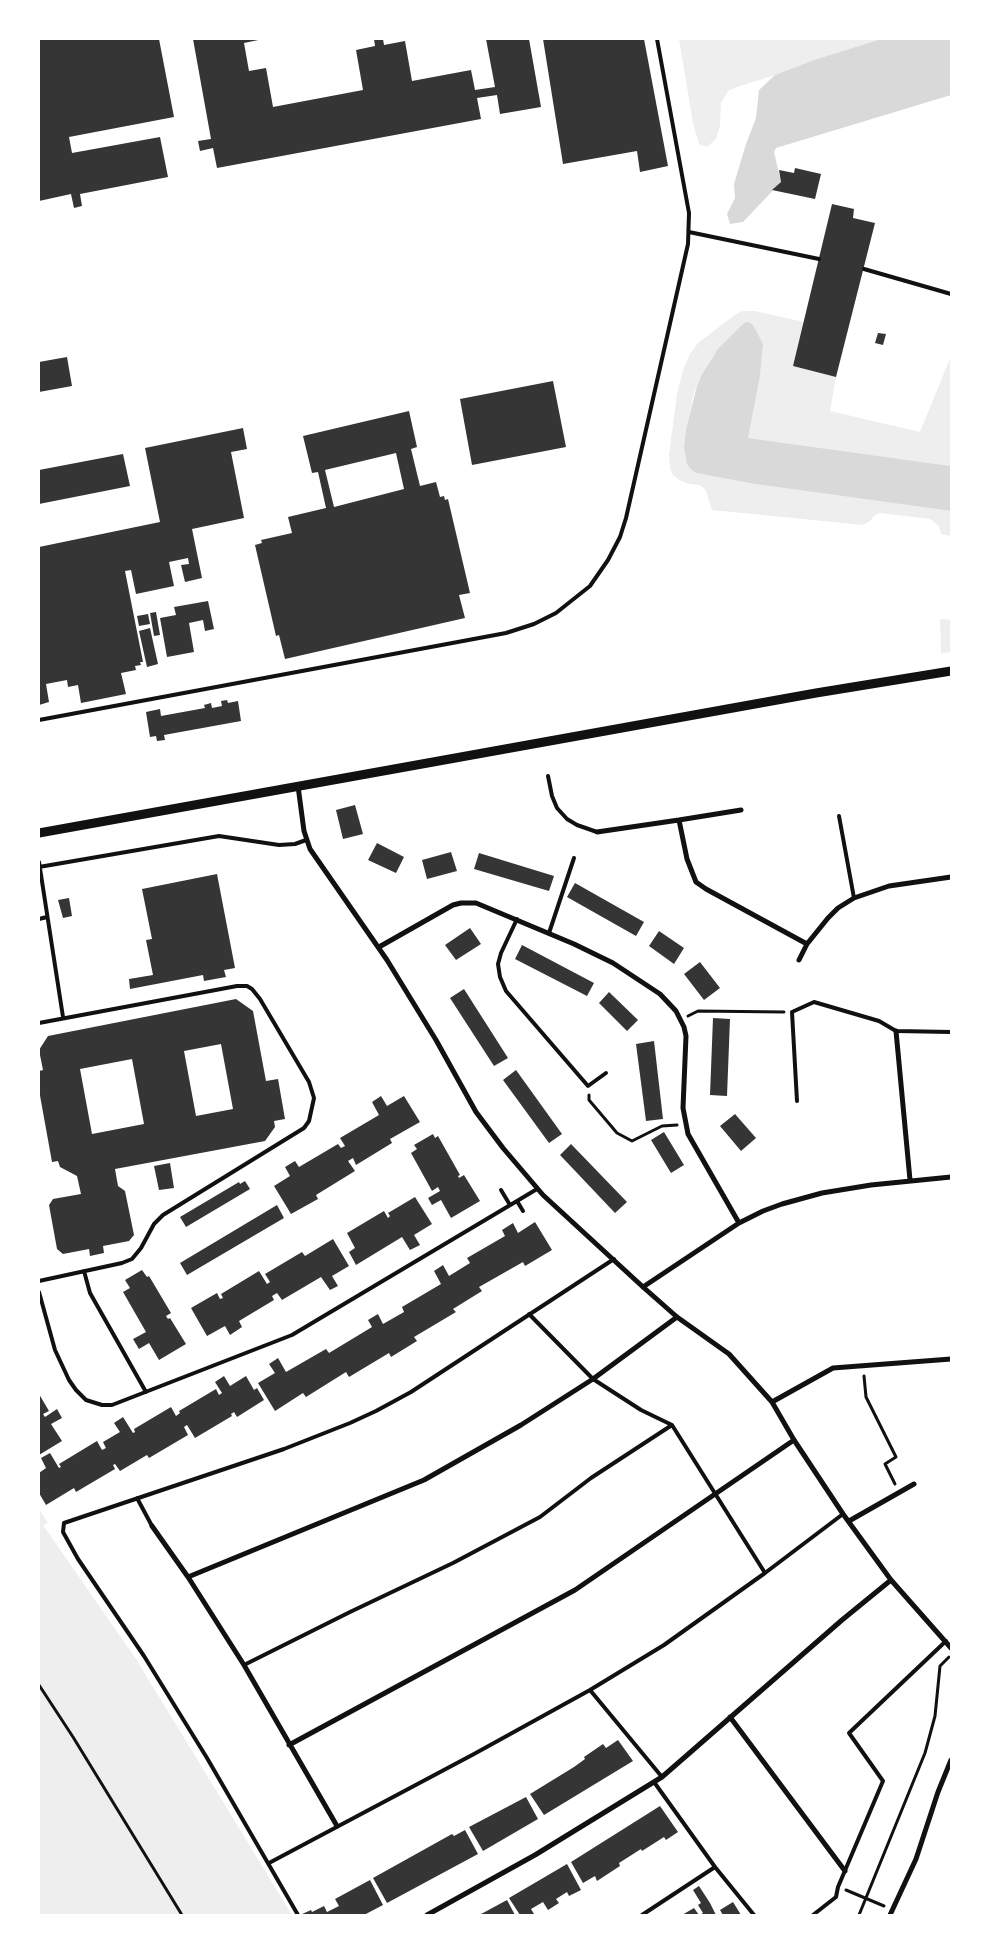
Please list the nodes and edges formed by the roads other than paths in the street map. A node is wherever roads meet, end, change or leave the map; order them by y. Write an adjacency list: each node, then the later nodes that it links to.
1 (657, 39): 2 (lane)
2 (689, 232): 3 (lane); 7 (lane)
3 (819, 259)
4 (864, 269): 5 (lane)
5 (951, 294)
6 (951, 671): 9 (street)
7 (39, 720)
8 (548, 776): 13 (lane)
9 (298, 786): 14 (street); 15 (street)
10 (741, 810): 12 (street)
11 (839, 816): 20 (lane)
12 (679, 820): 13 (street); 25 (street)
13 (597, 832)
14 (39, 833)
15 (306, 840): 18 (lane); 26 (street)
16 (574, 858): 24 (lane)
17 (39, 862): 18 (lane)
18 (39, 867): 21 (lane)
19 (951, 877): 20 (street)
20 (854, 898): 25 (street)
21 (47, 917): 22 (lane); 28 (lane)
22 (39, 919)
23 (517, 919): 24 (street); 26 (street); 32 (lane)
24 (549, 933): 41 (street)
25 (807, 944): 27 (street)
26 (380, 948): 36 (street)
27 (799, 960)
28 (63, 1017): 29 (lane); 43 (lane)
29 (39, 1022)
30 (896, 1030): 31 (lane); 33 (lane); 35 (street)
31 (951, 1032)
32 (606, 1074)
33 (797, 1101)
34 (951, 1177): 35 (street)
35 (910, 1180): 41 (street)
36 (537, 1188): 38 (lane); 42 (street)
37 (501, 1190): 39 (lane)
38 (516, 1201): 39 (lane); 40 (lane)
39 (510, 1205): 51 (lane)
40 (523, 1211)
41 (739, 1224): 45 (street)
42 (614, 1259): 45 (street); 47 (lane)
43 (84, 1271): 44 (lane); 51 (lane)
44 (39, 1281)
45 (643, 1287): 48 (street)
46 (39, 1292): 51 (lane)
47 (529, 1314): 50 (lane); 57 (lane)
48 (677, 1317): 50 (street); 52 (street)
49 (951, 1359): 52 (street)
50 (593, 1379): 53 (lane); 62 (street)
51 (146, 1392)
52 (772, 1402): 54 (street)
53 (672, 1425): 56 (lane); 66 (lane)
54 (794, 1440): 56 (street); 58 (street)
55 (914, 1484): 59 (street)
56 (714, 1494): 61 (lane); 69 (street)
57 (137, 1498): 60 (lane); 74 (lane)
58 (843, 1514): 59 (street); 61 (lane)
59 (849, 1521): 63 (street)
60 (152, 1526): 62 (street)
61 (765, 1573): 67 (lane)
62 (188, 1578): 66 (street)
63 (891, 1580): 64 (street); 68 (street)
64 (946, 1641): 65 (street); 76 (lane)
65 (951, 1648)
66 (244, 1665): 69 (street)
67 (590, 1690): 71 (lane); 73 (lane)
68 (730, 1718): 71 (street); 76 (street)
69 (289, 1745): 73 (street)
70 (951, 1760): 82 (street)
71 (662, 1777): 72 (street)
72 (654, 1782): 75 (lane); 78 (street)
73 (337, 1826): 74 (lane)
74 (269, 1863): 77 (lane)
75 (715, 1867): 79 (lane); 80 (lane)
76 (845, 1871): 81 (lane)
77 (298, 1915)
78 (427, 1915)
79 (642, 1915)
80 (754, 1915)
81 (813, 1915)
82 (890, 1915)

